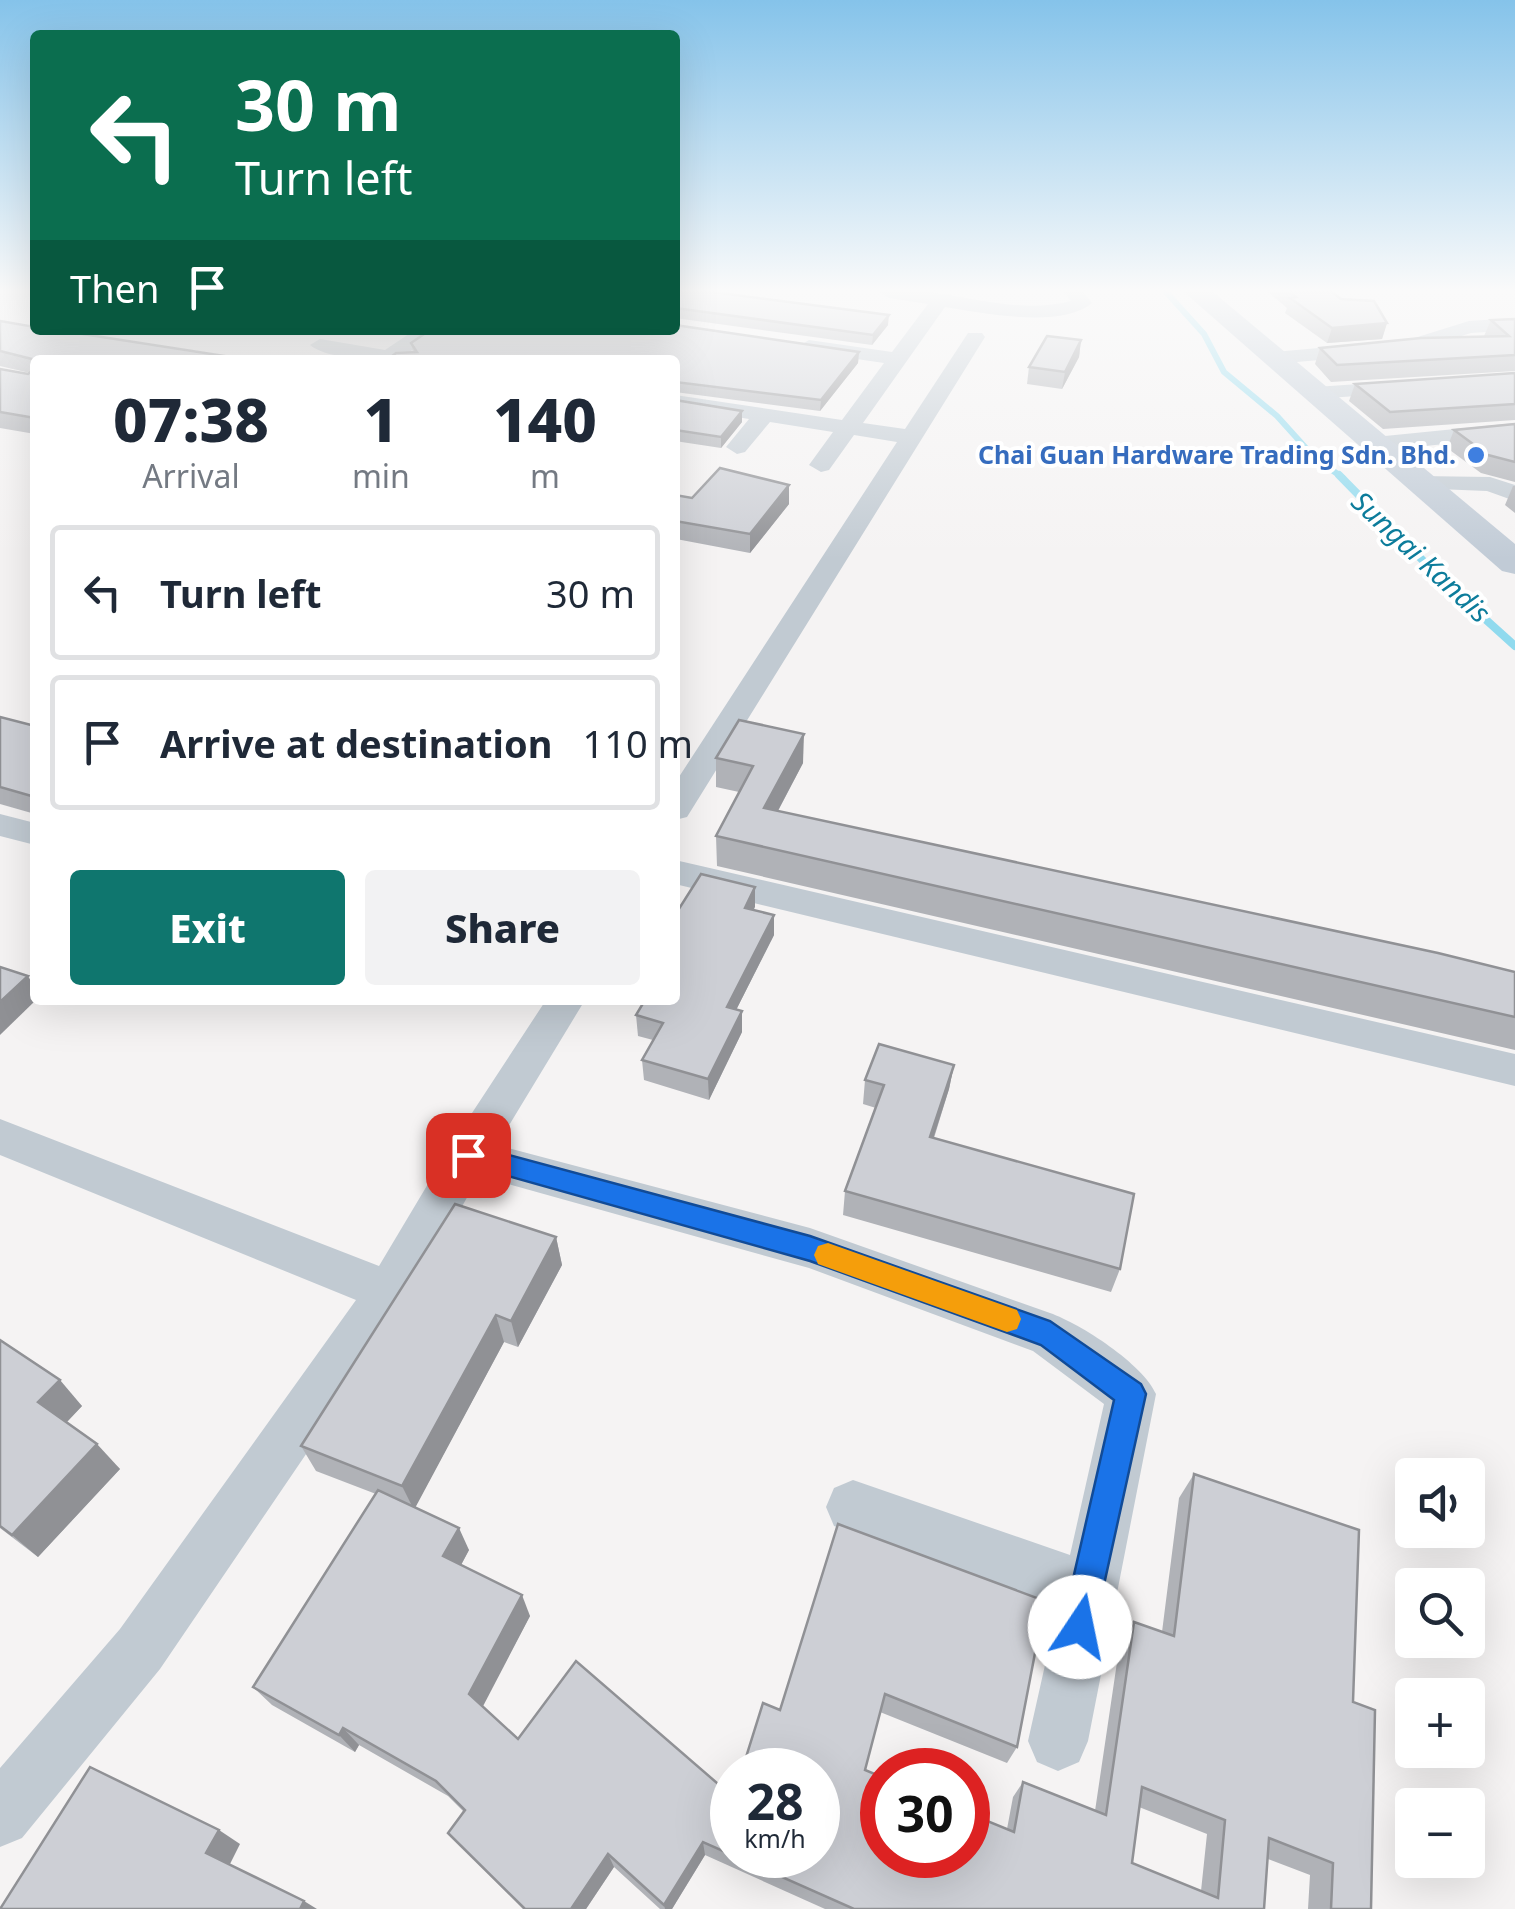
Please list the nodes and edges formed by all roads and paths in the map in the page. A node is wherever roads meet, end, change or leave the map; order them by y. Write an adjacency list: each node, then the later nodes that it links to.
1 (881, 381): 8 (street)
2 (947, 381): 10 (street)
3 (1312, 381): 5 (main road)
4 (1425, 386): 5 (street)
5 (1322, 392): 11 (main road)
6 (680, 402): 7 (street)
7 (764, 414): 8 (street); 12 (street)
8 (848, 428): 10 (street); 13 (street)
9 (1515, 430): 11 (street)
10 (911, 438): 17 (street)
11 (1381, 443): 14 (main road)
12 (737, 447)
13 (821, 466)
14 (1432, 493): 15 (street); 16 (main road)
15 (1515, 496)
16 (1515, 563)
17 (684, 777)
18 (0, 824): 19 (street)
19 (30, 833)
20 (680, 873): 22 (street)
21 (563, 1005): 24 (street)
22 (1515, 1070)
23 (0, 1136): 25 (street)
24 (468, 1155): 25 (street); 27 (street)
25 (389, 1292): 29 (street)
26 (853, 1506): 27 (street)
27 (1087, 1589): 28 (street)
28 (1058, 1741)
29 (0, 1816)

